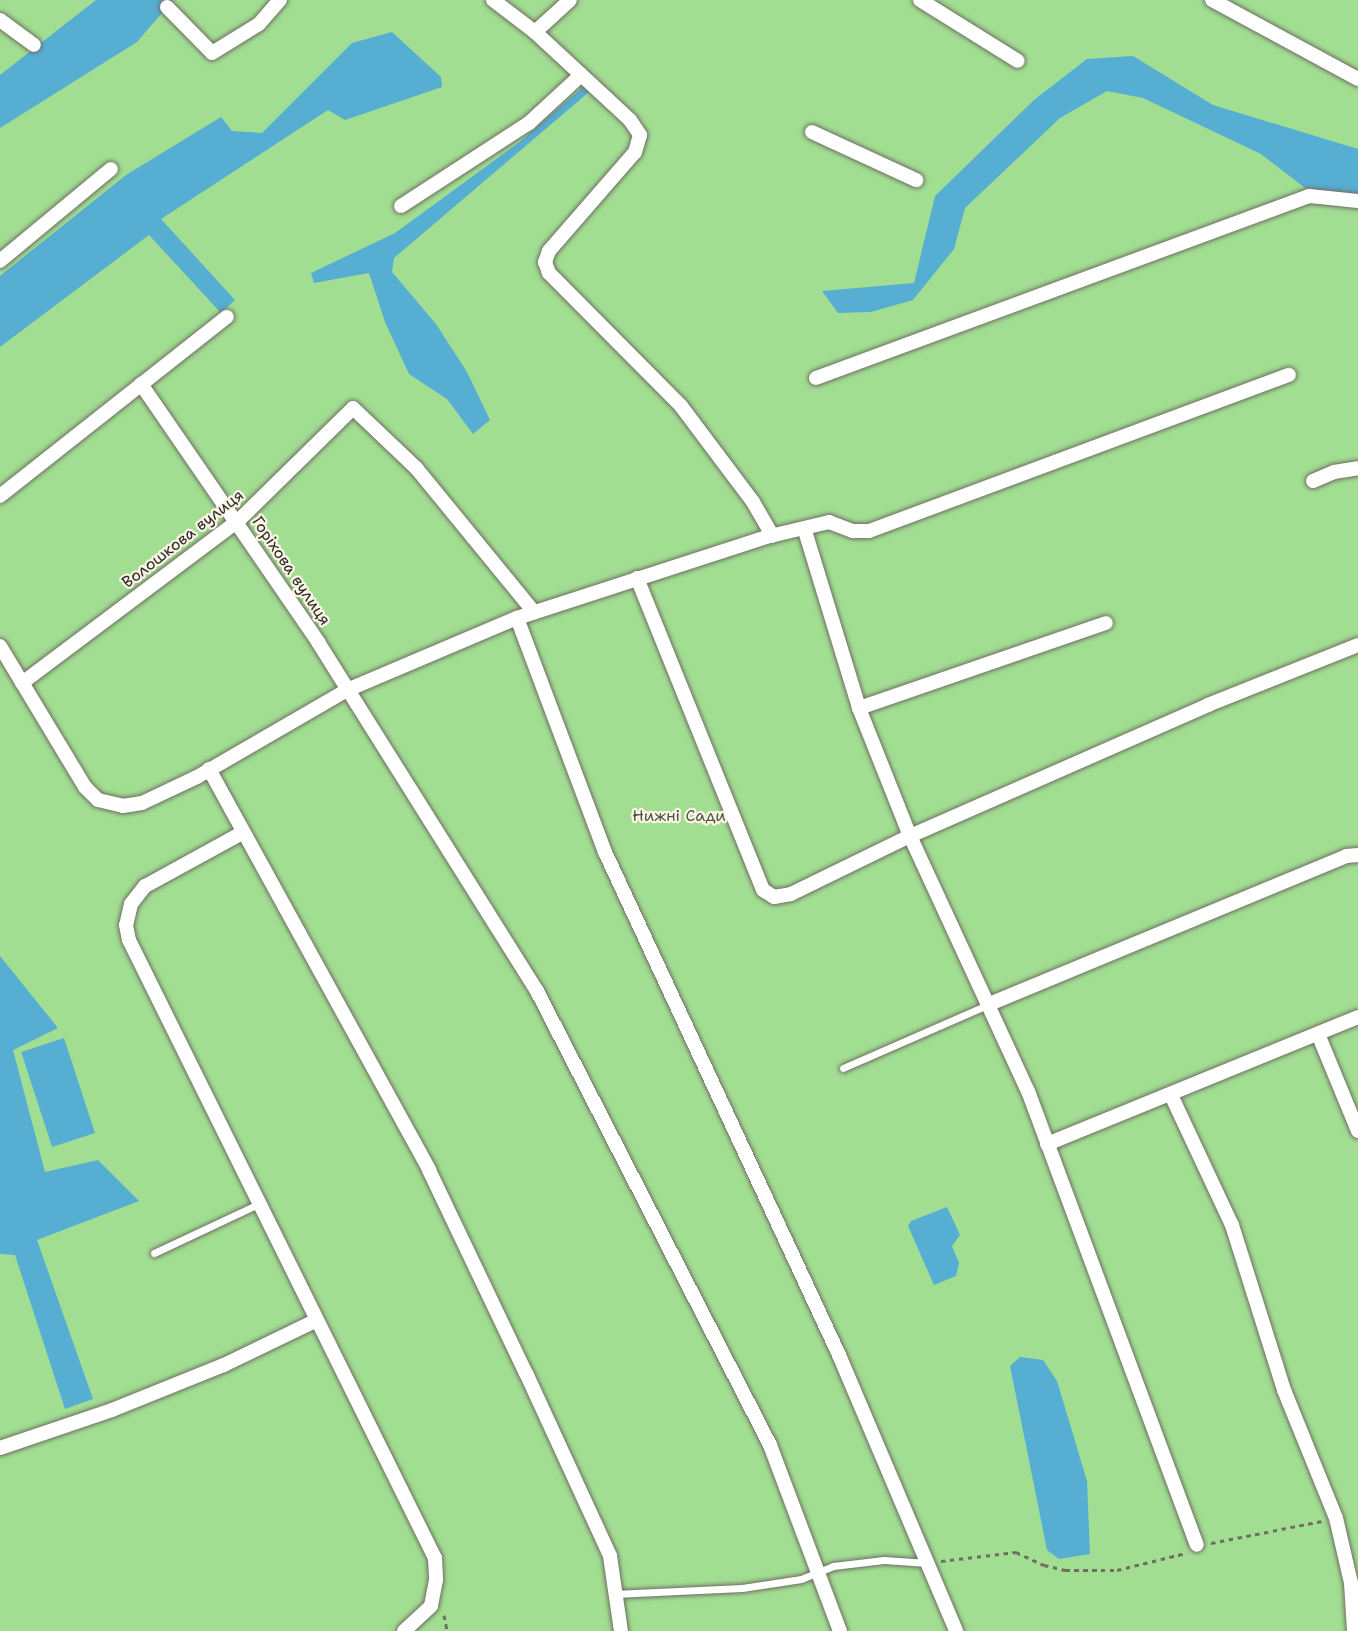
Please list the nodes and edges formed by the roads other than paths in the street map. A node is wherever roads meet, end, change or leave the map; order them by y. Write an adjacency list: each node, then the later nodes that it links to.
1 (280, 0): 6 (street)
2 (493, 0): 8 (street)
3 (570, 0): 8 (street)
4 (920, 0): 10 (street)
5 (1212, 0): 12 (street)
6 (167, 7)
7 (0, 20): 9 (street)
8 (535, 32): 11 (street)
9 (34, 45)
10 (1018, 61)
11 (581, 75): 17 (street); 28 (street)
12 (1358, 80)
13 (812, 132): 15 (street)
14 (111, 169): 18 (street)
15 (916, 180)
16 (1358, 201): 21 (street)
17 (401, 206)
18 (0, 261)
19 (227, 317): 22 (street)
20 (1289, 375): 27 (street)
21 (816, 378)
22 (141, 384): 25 (street); 26 (street, Горіхова вулиця)
23 (1358, 468): 24 (street)
24 (1313, 481)
25 (0, 496)
26 (238, 521): 30 (street, Волошкова вулиця); 35 (street, Волошкова вулиця); 36 (street, Горіхова вулиця)
27 (805, 531): 28 (street); 37 (street)
28 (773, 536): 29 (street)
29 (637, 578): 30 (street); 40 (street)
30 (534, 612): 31 (street)
31 (517, 618): 36 (street); 54 (street)
32 (1106, 623): 37 (street)
33 (1358, 645): 40 (street)
34 (0, 646): 35 (street)
35 (22, 682): 38 (street)
36 (346, 690): 38 (street); 55 (street, Горіхова вулиця)
37 (859, 708): 40 (street)
38 (210, 769): 39 (street)
39 (242, 833): 49 (street); 56 (street)
40 (910, 836): 42 (street)
41 (1358, 855): 42 (street)
42 (987, 1005): 45 (lane); 48 (street)
43 (1358, 1017): 44 (street)
44 (1318, 1034): 46 (street); 47 (street)
45 (843, 1068)
46 (1171, 1095): 48 (street); 61 (street)
47 (1358, 1131)
48 (1047, 1144): 53 (street)
49 (258, 1204): 50 (lane); 51 (street)
50 (154, 1253)
51 (317, 1320): 52 (street); 57 (street)
52 (0, 1448)
53 (1197, 1545)
54 (927, 1563): 55 (lane); 60 (street)
55 (819, 1573): 56 (lane); 59 (street, Горіхова вулиця)
56 (614, 1593): 58 (street)
57 (404, 1631)
58 (621, 1631)
59 (840, 1631)
60 (956, 1631)
61 (1354, 1631)

